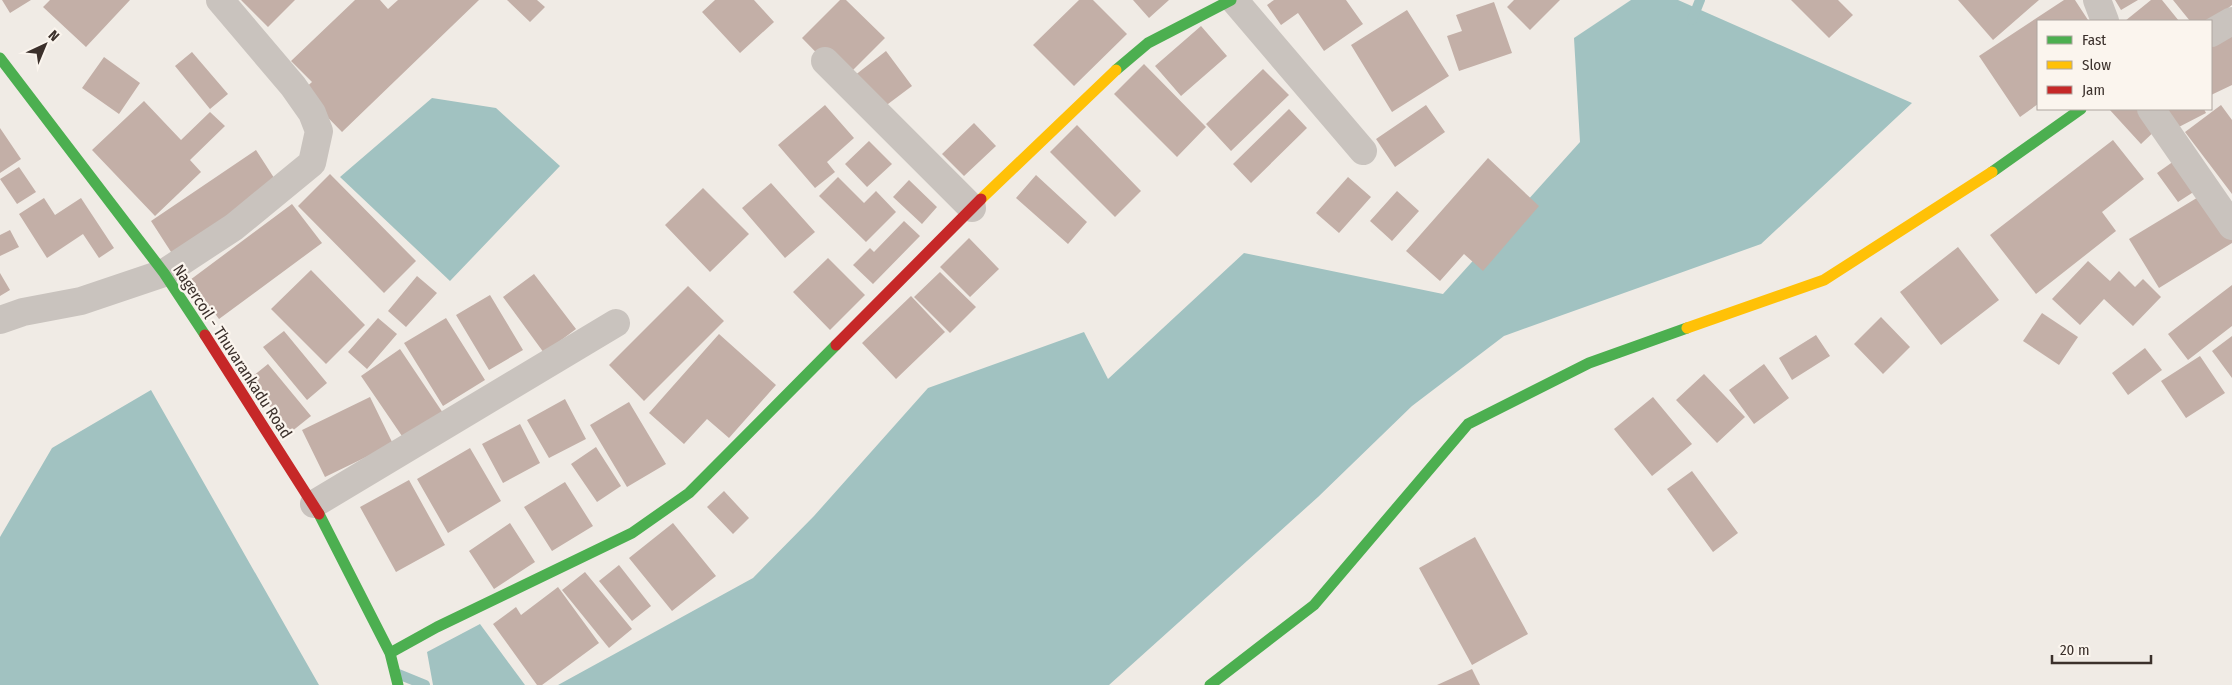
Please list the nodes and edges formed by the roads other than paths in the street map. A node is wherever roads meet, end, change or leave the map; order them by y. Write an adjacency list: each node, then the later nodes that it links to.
1 (220, 0): 14 (street)
2 (1233, 0): 11 (street); 12 (street)
3 (2097, 0): 4 (street)
4 (2105, 20)
5 (2232, 21): 6 (street)
6 (2212, 32)
7 (0, 58): 14 (street, Nagercoil - Thuvarankadu Road)
8 (825, 61): 12 (street)
9 (2080, 110): 20 (street)
10 (2152, 110): 13 (street)
11 (1363, 150)
12 (972, 208): 18 (street)
13 (2232, 226)
14 (164, 273): 15 (street); 17 (street, Nagercoil - Thuvarankadu Road)
15 (0, 320)
16 (616, 323): 17 (street)
17 (314, 504): 18 (street, Nagercoil - Thuvarankadu Road)
18 (390, 653): 19 (street, Nagercoil - Thuvarankadu Road)
19 (398, 685)
20 (1210, 685)

